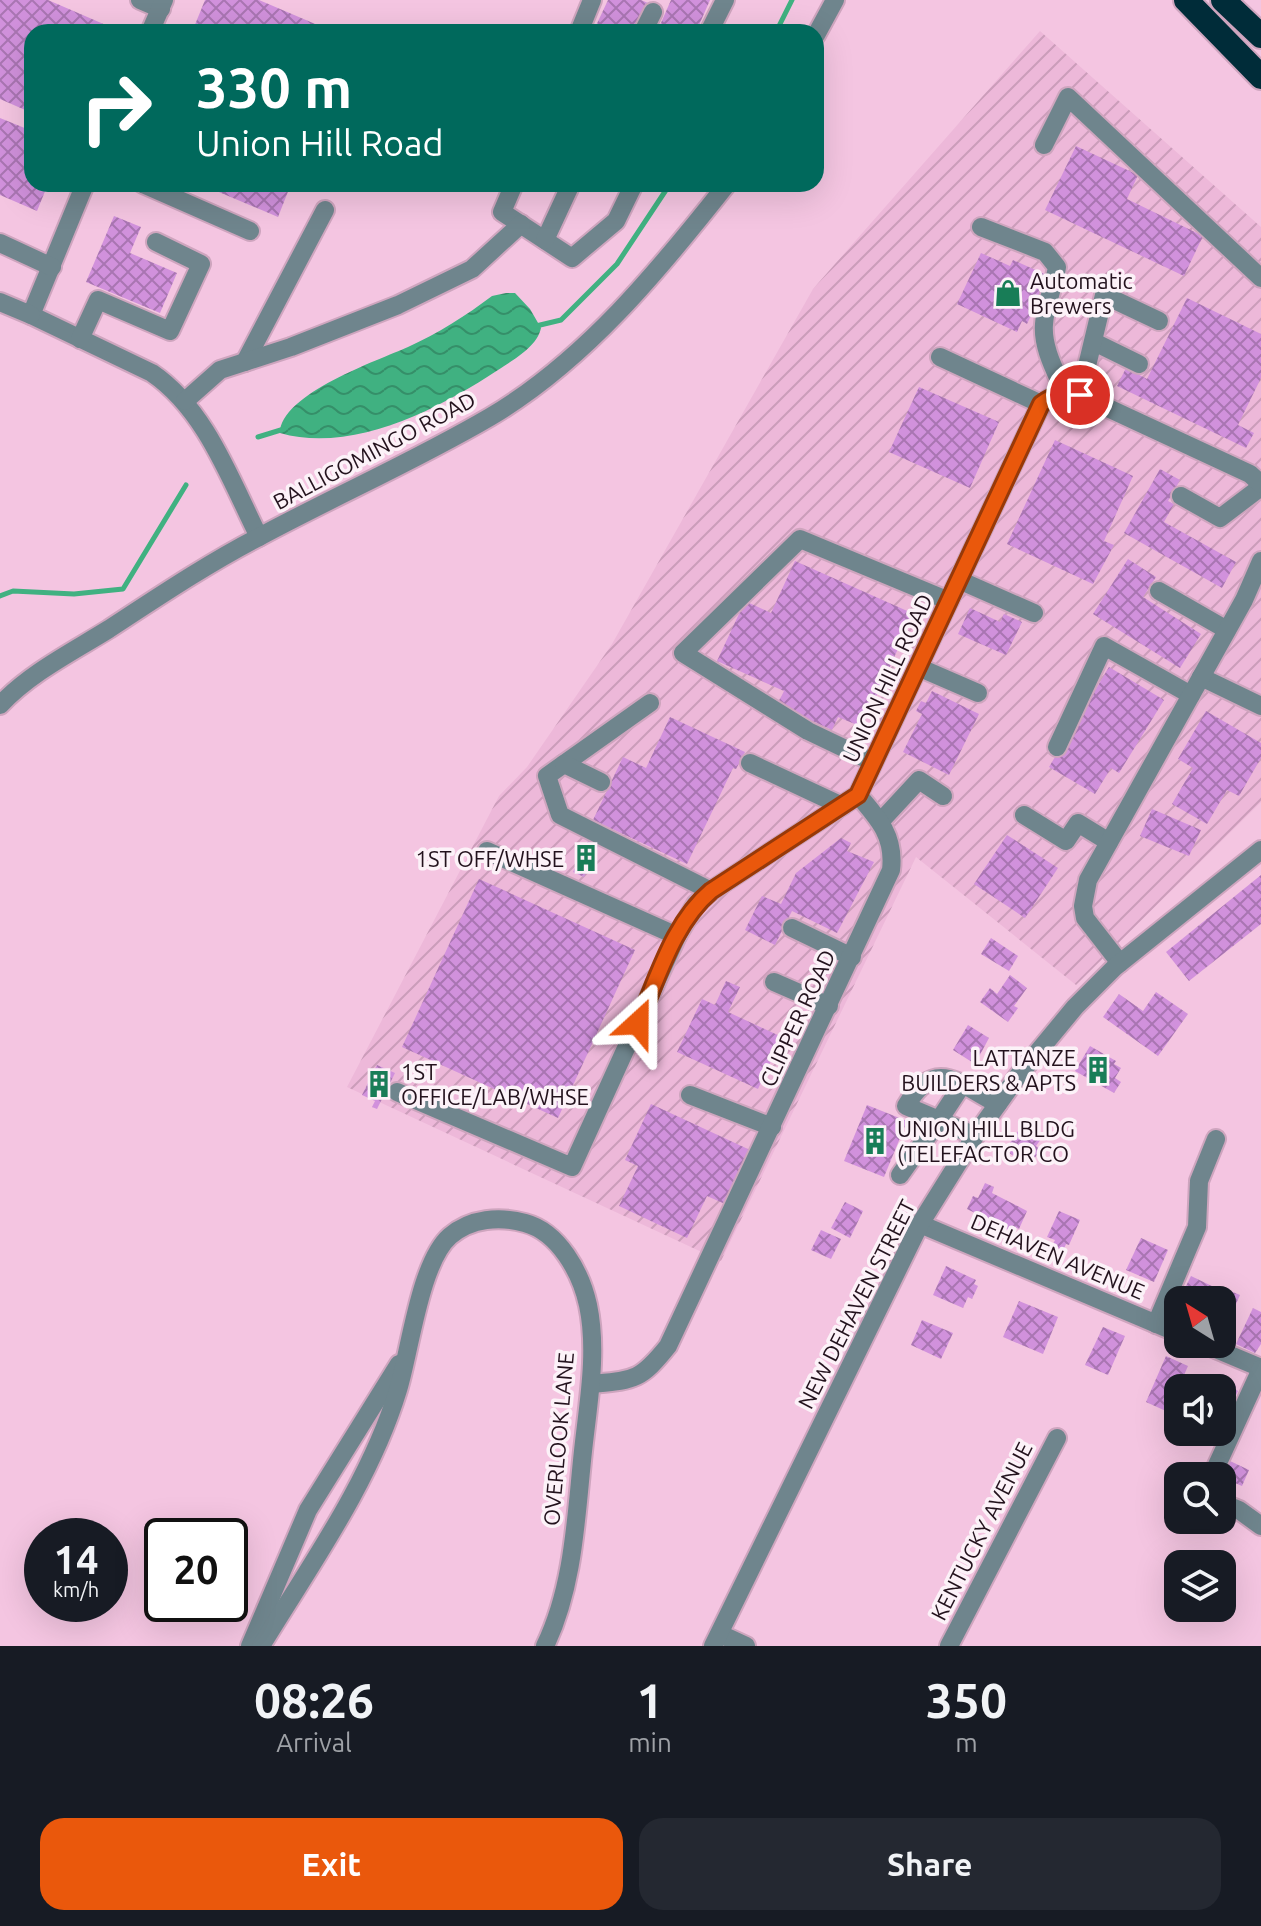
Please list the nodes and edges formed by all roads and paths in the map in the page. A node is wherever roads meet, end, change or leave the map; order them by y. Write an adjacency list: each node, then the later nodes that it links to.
1 (140, 0): 7 (street)
2 (592, 0): 10 (street)
3 (725, 0): 12 (street)
4 (835, 0): 13 (street)
5 (1186, 0): 15 (highway)
6 (1223, 0): 14 (highway)
7 (162, 4): 9 (street)
8 (653, 12): 11 (street)
9 (153, 24)
10 (582, 24)
11 (647, 24)
12 (713, 24)
13 (822, 24)
14 (1261, 36)
15 (1261, 77)
16 (1044, 145): 31 (street)
17 (82, 192): 30 (street)
18 (161, 192): 26 (street)
19 (511, 192): 24 (street)
20 (567, 192): 27 (street)
21 (630, 192): 27 (street)
22 (721, 192): 45 (street, BALLIGOMINGO ROAD)
23 (325, 210): 38 (street)
24 (521, 224): 27 (street); 38 (street)
25 (981, 227): 40 (street)
26 (250, 231)
27 (545, 240)
28 (156, 242): 35 (street)
29 (0, 243): 30 (street)
30 (52, 267): 33 (street)
31 (1261, 278)
32 (0, 302): 33 (street)
33 (31, 315): 35 (street)
34 (1159, 321): 36 (street)
35 (80, 339): 41 (street)
36 (1094, 342): 39 (street); 40 (street)
37 (940, 357): 42 (street)
38 (245, 362): 41 (street)
39 (1139, 364)
40 (1072, 394): 42 (street); 43 (street)
41 (185, 401): 45 (street)
42 (1041, 404): 47 (street, UNION HILL ROAD)
43 (1261, 485): 44 (street)
44 (1181, 496)
45 (259, 537): 57 (street, BALLIGOMINGO ROAD)
46 (1261, 561): 51 (street)
47 (959, 580): 49 (street, UNION HILL ROAD); 50 (street)
48 (1159, 591): 51 (street)
49 (949, 601): 52 (street, UNION HILL ROAD); 60 (street)
50 (1034, 613)
51 (1227, 630): 53 (street)
52 (918, 667): 54 (street); 60 (street, UNION HILL ROAD)
53 (1201, 677): 55 (street); 58 (street)
54 (978, 693)
55 (1191, 695): 59 (street); 69 (street)
56 (650, 703): 62 (street)
57 (0, 705)
58 (1261, 706)
59 (1057, 747)
60 (873, 762): 64 (street, UNION HILL ROAD)
61 (750, 763): 66 (street)
62 (564, 764): 63 (street); 72 (street)
63 (601, 782)
64 (858, 795): 66 (street, UNION HILL ROAD); 68 (street, CLIPPER ROAD)
65 (943, 796): 68 (street)
66 (842, 806): 72 (street, UNION HILL ROAD)
67 (1024, 815): 69 (street)
68 (881, 821): 75 (street, CLIPPER ROAD)
69 (1109, 842): 76 (street)
70 (1261, 850): 76 (street, NEW DEHAVEN STREET)
71 (487, 851): 74 (street)
72 (711, 891): 74 (street, UNION HILL ROAD)
73 (792, 928): 75 (street)
74 (677, 936): 80 (street, UNION HILL ROAD)
75 (852, 957): 78 (street, CLIPPER ROAD)
76 (1120, 963): 82 (street, NEW DEHAVEN STREET)
77 (774, 982): 78 (street)
78 (829, 1006): 84 (street, CLIPPER ROAD)
79 (962, 1085): 82 (street); 83 (street); 83 (street)
80 (397, 1092)
81 (690, 1095): 84 (street)
82 (998, 1104): 85 (street, NEW DEHAVEN STREET)
83 (939, 1120): 85 (street); 87 (street)
84 (772, 1127): 94 (street, CLIPPER ROAD)
85 (975, 1136): 88 (street, NEW DEHAVEN STREET)
86 (1216, 1139): 89 (street)
87 (900, 1175)
88 (920, 1224): 89 (street, DEHAVEN AVENUE); 101 (street, NEW DEHAVEN STREET)
89 (1156, 1324): 90 (street, DEHAVEN AVENUE)
90 (1164, 1327)
91 (406, 1351): 94 (street, OVERLOOK LANE); 98 (street, OVERLOOK LANE); 99 (street, OVERLOOK LANE)
92 (1236, 1358): 93 (street)
93 (1261, 1369): 96 (street)
94 (591, 1384): 104 (street, OVERLOOK LANE)
95 (1057, 1438): 106 (street, KENTUCKY AVENUE)
96 (1218, 1462)
97 (1236, 1509): 100 (street)
98 (308, 1510): 99 (street); 102 (street, OVERLOOK LANE)
99 (336, 1524): 103 (street, OVERLOOK LANE)
100 (1261, 1526)
101 (717, 1640): 105 (street)
102 (250, 1646)
103 (261, 1646)
104 (545, 1646)
105 (746, 1646)
106 (949, 1646)

